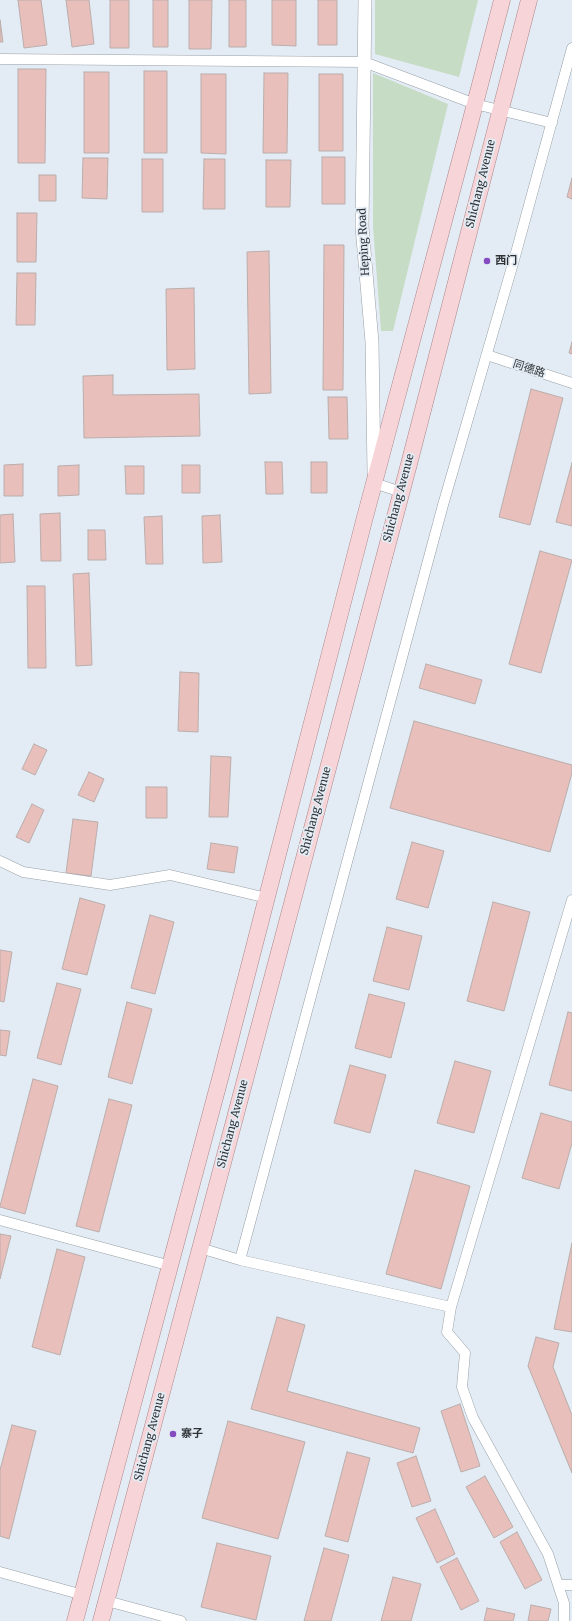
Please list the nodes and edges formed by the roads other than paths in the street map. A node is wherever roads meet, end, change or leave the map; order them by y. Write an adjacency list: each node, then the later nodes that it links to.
1 (365, 0): 6 (street, Heping Road)
2 (502, 0): 7 (main road)
3 (529, 0): 8 (main road, Shichang Avenue)
4 (572, 48): 9 (street)
5 (0, 59): 6 (street)
6 (364, 62): 7 (street); 12 (street, Heping Road)
7 (475, 104): 8 (street); 12 (main road)
8 (501, 111): 9 (street); 13 (main road, Shichang Avenue)
9 (552, 123): 10 (street)
10 (487, 355): 11 (street, 同德路); 19 (street)
11 (572, 383)
12 (374, 483): 13 (street); 15 (main road)
13 (401, 492): 18 (main road, Shichang Avenue)
14 (0, 861): 15 (street)
15 (267, 898): 20 (main road)
16 (572, 900): 21 (street)
17 (0, 1220): 20 (street)
18 (200, 1248): 19 (street); 26 (main road, Shichang Avenue)
19 (240, 1260): 21 (street)
20 (171, 1266): 25 (main road)
21 (451, 1307): 23 (street)
22 (0, 1572): 25 (street)
23 (558, 1585): 24 (street); 30 (street)
24 (572, 1585)
25 (83, 1595): 27 (main road)
26 (106, 1601): 28 (main road, Shichang Avenue); 29 (street)
27 (75, 1621)
28 (101, 1621)
29 (180, 1621)
30 (564, 1621)

